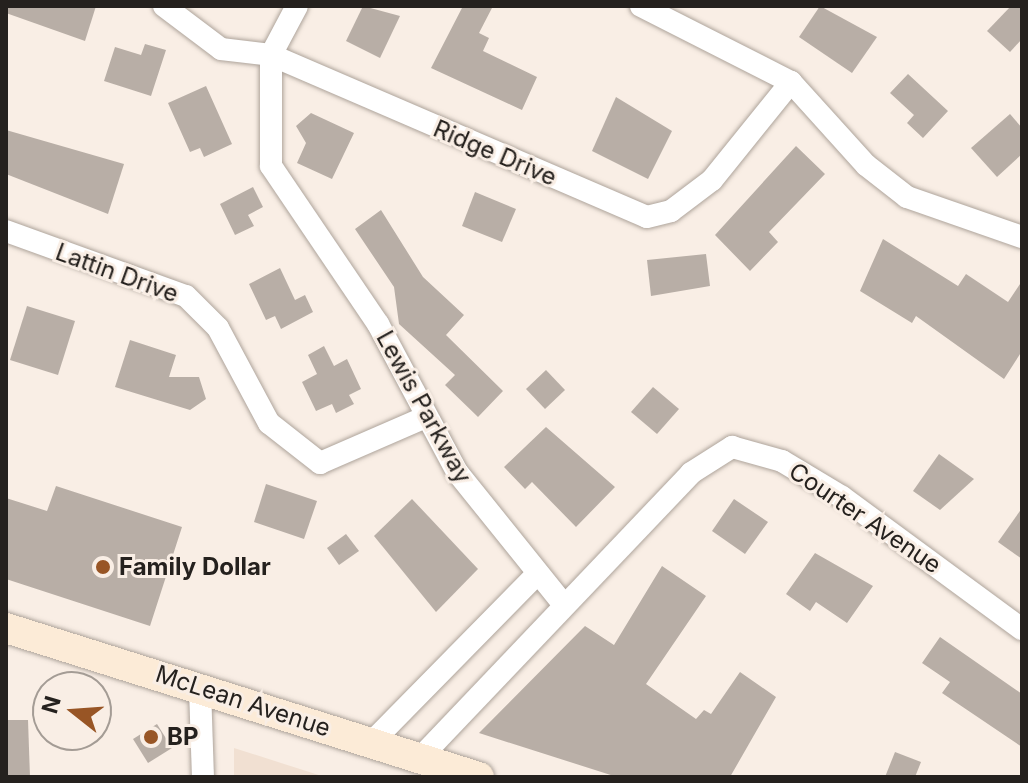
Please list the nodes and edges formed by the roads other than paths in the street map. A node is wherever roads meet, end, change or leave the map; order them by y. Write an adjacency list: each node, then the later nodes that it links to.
1 (164, 6): 4 (street, Ridge Drive)
2 (297, 6): 4 (street, Lewis Parkway)
3 (641, 6): 5 (street)
4 (271, 55): 5 (street, Ridge Drive); 8 (street, Lewis Parkway)
5 (791, 82): 7 (street)
6 (6, 231): 8 (street, Lattin Drive)
7 (1022, 237)
8 (426, 417): 9 (street, Lewis Parkway)
9 (537, 574): 10 (street, Lewis Parkway); 14 (street)
10 (563, 604): 12 (street, Courter Avenue); 15 (street)
11 (6, 628): 13 (street, McLean Avenue)
12 (1022, 629)
13 (200, 688): 14 (street, McLean Avenue); 16 (street)
14 (372, 742): 15 (street, McLean Avenue)
15 (420, 758): 17 (street, McLean Avenue)
16 (203, 777)
17 (479, 777)

